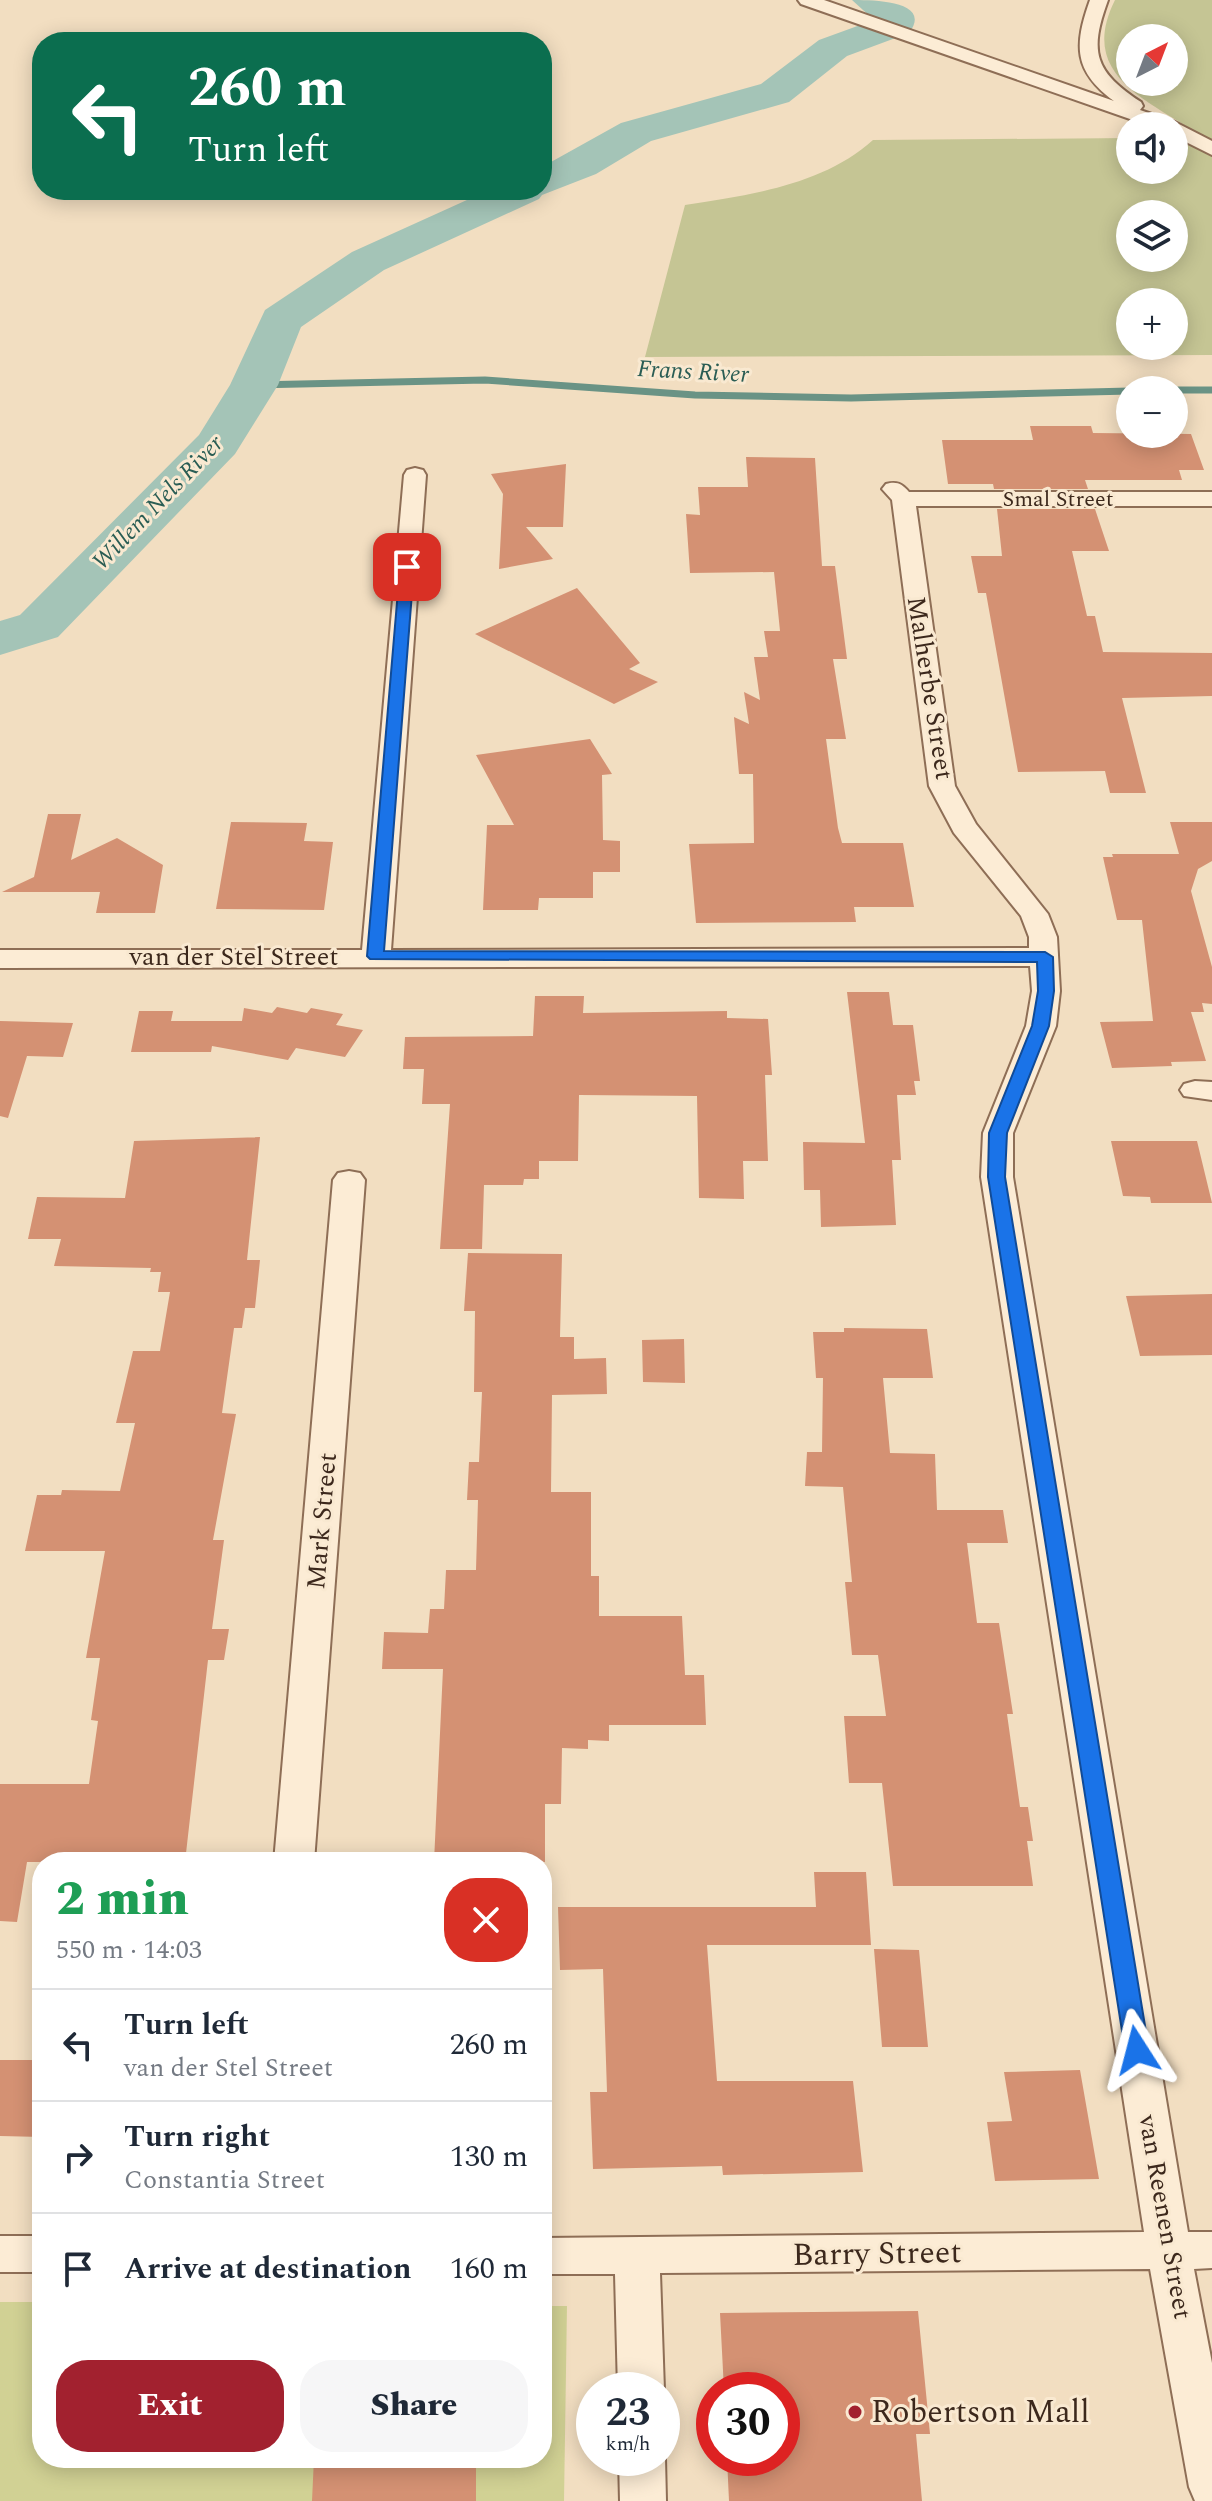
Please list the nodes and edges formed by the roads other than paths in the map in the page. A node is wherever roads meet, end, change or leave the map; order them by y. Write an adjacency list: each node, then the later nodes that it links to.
1 (807, 0): 3 (street)
2 (1099, 0): 4 (street)
3 (1126, 112)
4 (1146, 112)
5 (1188, 136): 6 (street)
6 (1212, 149)
7 (415, 475): 10 (street)
8 (898, 494): 9 (street, Smal Street); 11 (street, Malherbe Street)
9 (1212, 499)
10 (376, 956): 11 (street, van der Stel Street); 12 (street, van der Stel Street)
11 (1045, 957): 15 (street, van Reenen Street)
12 (0, 959)
13 (349, 1180): 14 (street, Mark Street)
14 (295, 1852)
15 (1169, 2250): 16 (street, Barry Street); 20 (street, Barry Street); 23 (street, van Reenen Street)
16 (1212, 2250)
17 (0, 2254): 18 (street)
18 (32, 2254)
19 (552, 2256): 20 (street, Barry Street)
20 (637, 2257): 21 (street)
21 (640, 2372)
22 (642, 2476): 24 (street)
23 (1212, 2487)
24 (643, 2501)

